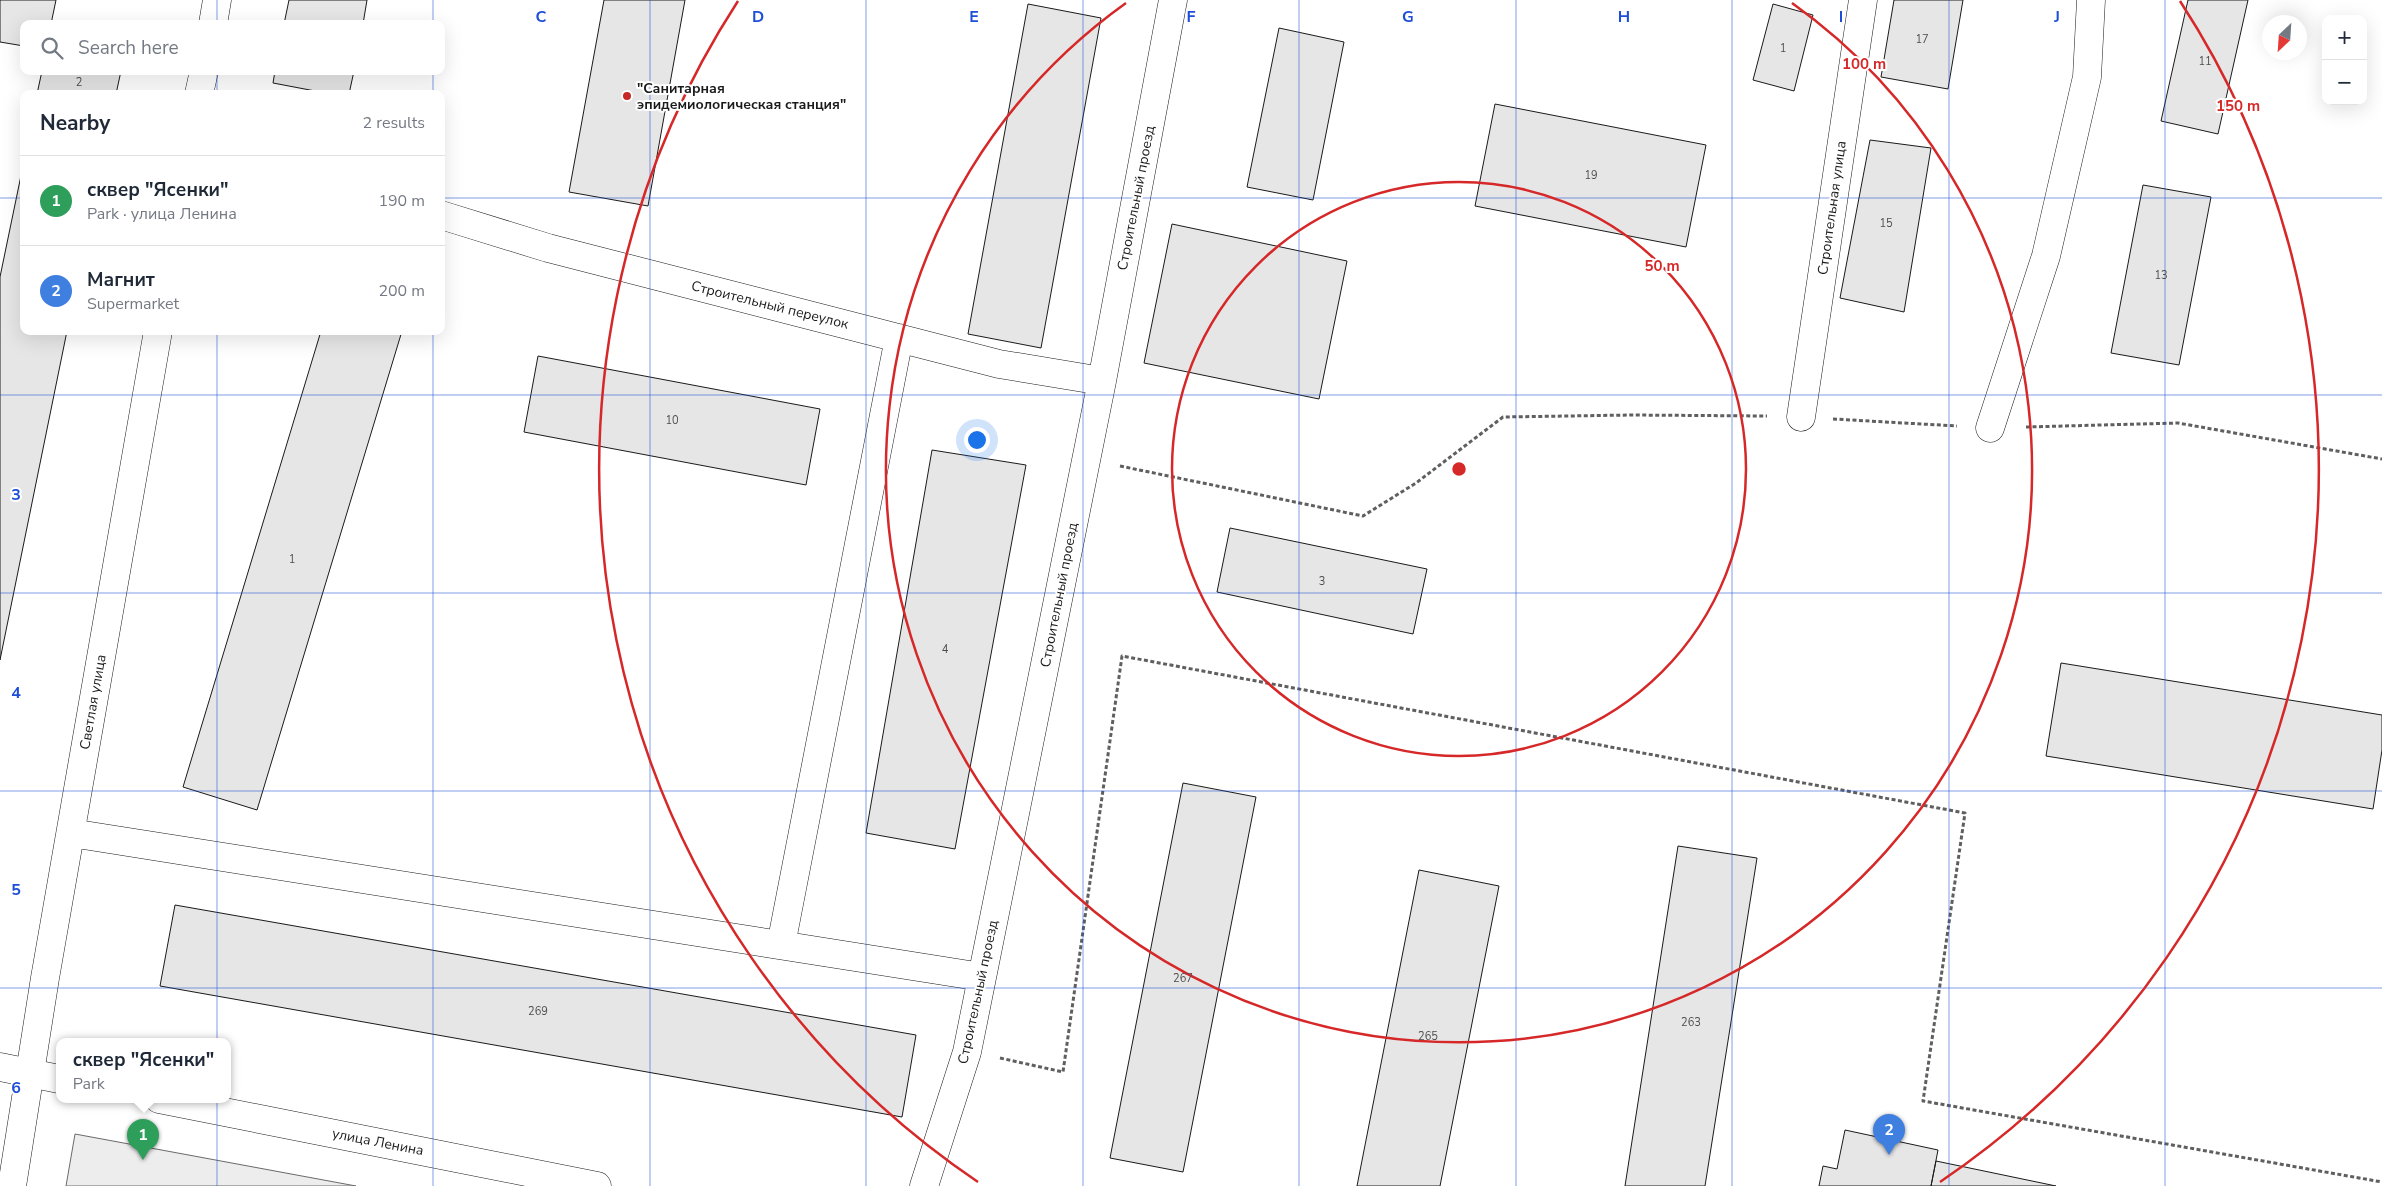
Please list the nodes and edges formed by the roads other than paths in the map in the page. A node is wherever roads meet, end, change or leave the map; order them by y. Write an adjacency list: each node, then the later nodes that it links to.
1 (217, 0): 5 (street)
2 (1174, 0): 11 (street, Строительный проезд)
3 (1863, 0): 12 (street, Строительная улица)
4 (2091, 0): 13 (street)
5 (214, 20)
6 (203, 75): 7 (street)
7 (200, 90)
8 (445, 216): 10 (street, Строительный переулок)
9 (157, 335): 14 (street, Светлая улица)
10 (900, 338): 11 (street, Строительный переулок); 15 (street)
11 (1102, 381): 16 (street, Строительный проезд)
12 (1801, 417)
13 (1990, 428)
14 (71, 833): 15 (street); 18 (street, Светлая улица)
15 (780, 945): 16 (street)
16 (982, 977): 23 (street, Строительный проезд)
17 (0, 1067): 18 (street)
18 (30, 1073): 19 (street); 21 (street, Светлая улица)
19 (56, 1078)
20 (179, 1103): 22 (street, улица Ленина)
21 (12, 1186)
22 (597, 1186)
23 (924, 1186)

